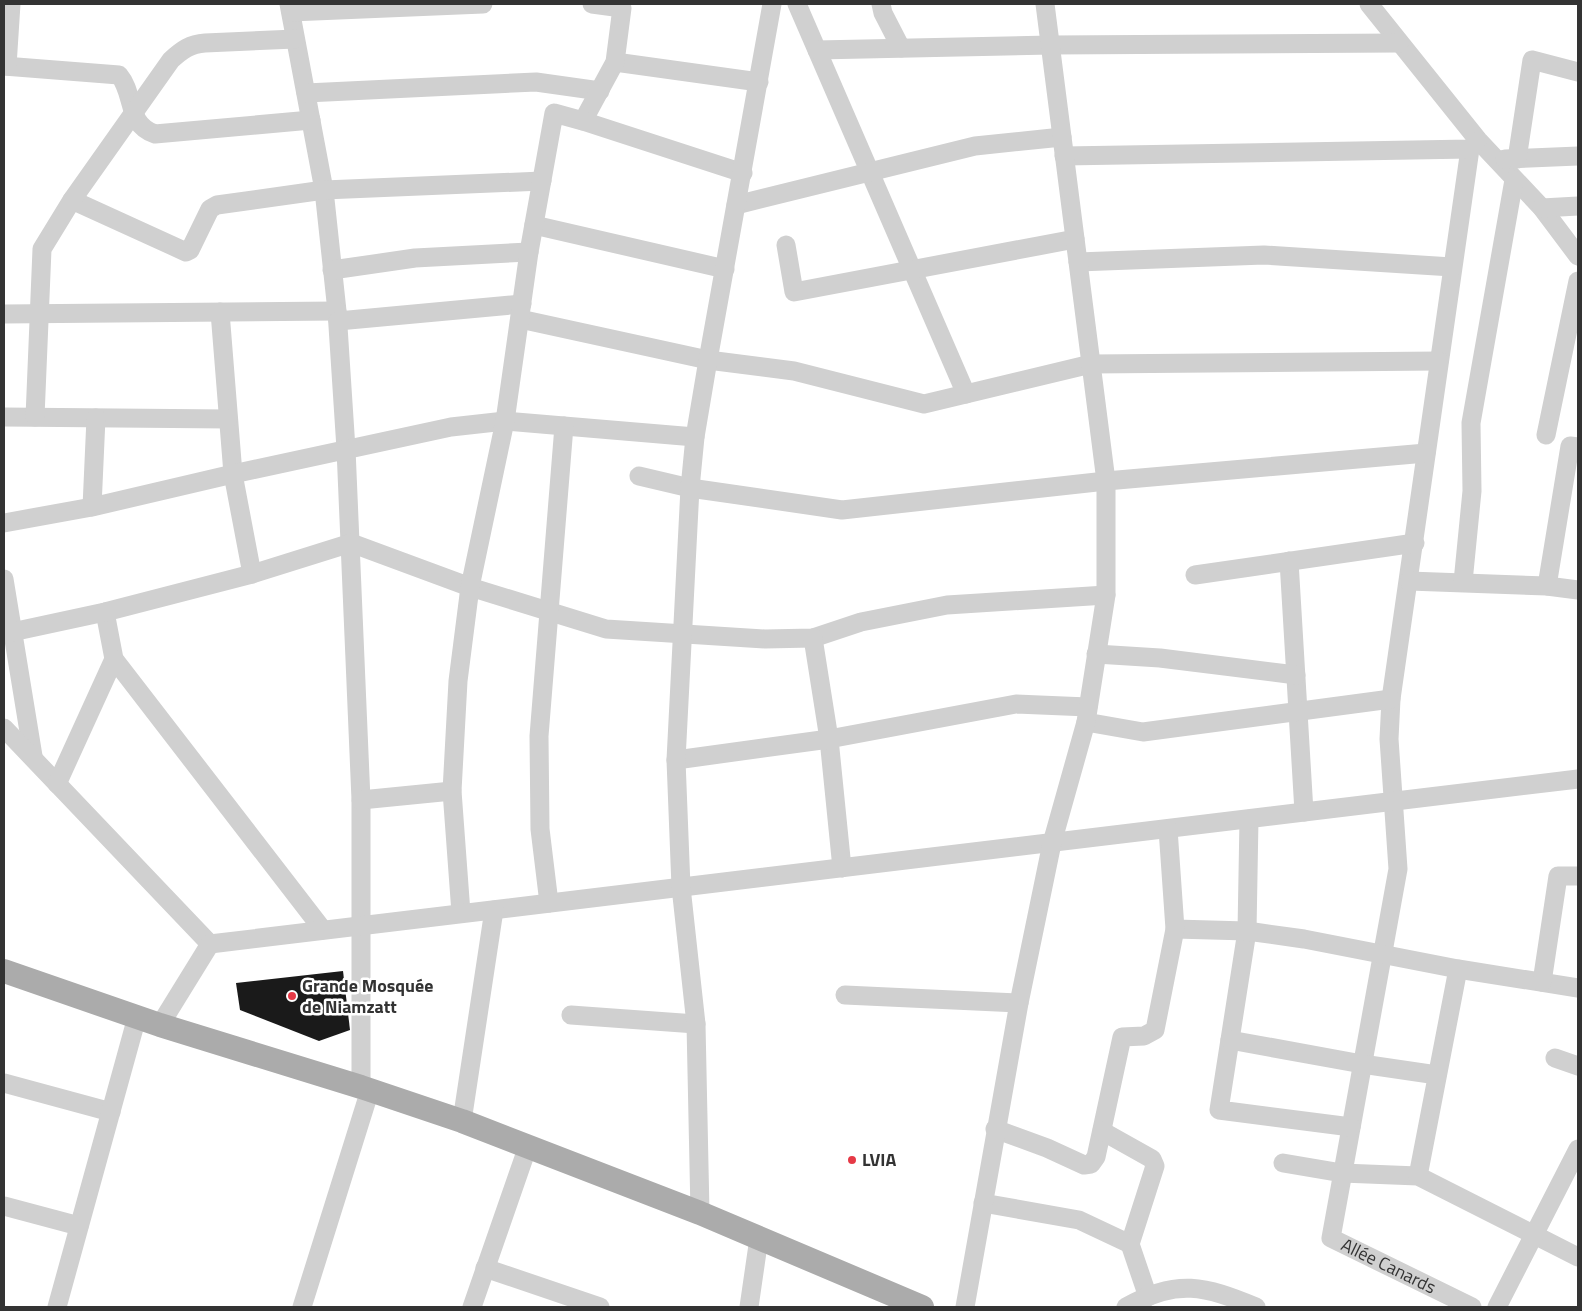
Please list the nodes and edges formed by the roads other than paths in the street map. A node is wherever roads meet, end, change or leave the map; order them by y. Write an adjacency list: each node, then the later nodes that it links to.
1 (11, 4): 16 (street)
2 (484, 4): 9 (street)
3 (592, 4): 15 (street)
4 (772, 4): 18 (street)
5 (797, 4): 14 (street)
6 (881, 4): 13 (street)
7 (1045, 4): 12 (street)
8 (1379, 7): 11 (street)
9 (290, 8): 10 (street)
10 (295, 39): 20 (street); 21 (street)
11 (1399, 43): 12 (street); 24 (street)
12 (1051, 45): 13 (street); 25 (street)
13 (901, 48): 14 (street)
14 (816, 50): 29 (street)
15 (614, 62): 18 (street); 19 (street)
16 (5, 66): 21 (street)
17 (1578, 72): 27 (street)
18 (759, 82): 30 (street)
19 (600, 91): 20 (street); 23 (street)
20 (306, 93): 22 (street)
21 (133, 116): 22 (street); 34 (street)
22 (311, 120): 33 (street)
23 (583, 121): 30 (street); 32 (street)
24 (1474, 145): 25 (street); 28 (street); 44 (street)
25 (1063, 146): 29 (street); 39 (street)
26 (1578, 156): 27 (street)
27 (1517, 159): 28 (street)
28 (1496, 160): 31 (street)
29 (869, 172): 35 (street); 46 (street)
30 (743, 173): 35 (street)
31 (1514, 180): 37 (street); 82 (street)
32 (542, 182): 33 (street); 38 (street)
33 (324, 190): 34 (street); 47 (street)
34 (72, 200): 52 (street)
35 (736, 205): 45 (street)
36 (1578, 206): 37 (street)
37 (1542, 208): 42 (street)
38 (534, 225): 41 (street); 45 (street)
39 (1075, 239): 43 (street); 46 (street)
40 (786, 245): 46 (street)
41 (530, 252): 47 (street); 50 (street)
42 (1578, 256)
43 (1078, 262): 44 (street); 56 (street)
44 (1452, 267): 55 (street)
45 (725, 269): 54 (street)
46 (912, 269): 57 (street)
47 (332, 270): 53 (street)
48 (1578, 281): 64 (street)
49 (220, 312): 52 (street); 53 (street); 61 (street)
50 (521, 312): 53 (street); 54 (street); 62 (street)
51 (4, 314): 52 (street)
52 (39, 314): 59 (street)
53 (337, 316): 67 (street)
54 (708, 360): 57 (street); 65 (street)
55 (1439, 361): 56 (street); 68 (street)
56 (1091, 364): 57 (street); 71 (street)
57 (966, 394)
58 (4, 417): 59 (street)
59 (35, 417): 60 (street)
60 (96, 418): 61 (street); 73 (street)
61 (228, 419): 69 (street)
62 (505, 421): 63 (street); 67 (street); 84 (street)
63 (564, 426): 65 (street); 88 (street)
64 (1546, 435)
65 (695, 437): 72 (street)
66 (1578, 447): 83 (street)
67 (346, 449): 69 (street); 75 (street)
68 (1426, 453): 71 (street); 76 (street)
69 (232, 474): 73 (street); 78 (street)
70 (639, 476): 72 (street)
71 (1106, 481): 72 (street); 86 (street)
72 (690, 488): 90 (street)
73 (92, 507): 74 (street)
74 (4, 523)
75 (351, 543): 78 (street); 84 (street); 105 (street)
76 (1415, 543): 77 (street); 81 (street)
77 (1289, 561): 79 (street); 94 (street)
78 (252, 574): 87 (street)
79 (1195, 574)
80 (4, 578): 89 (street)
81 (1409, 581): 82 (street); 95 (street)
82 (1463, 582): 83 (street)
83 (1547, 586): 85 (street)
84 (470, 587): 88 (street); 104 (street)
85 (1578, 590)
86 (1106, 595): 91 (street); 92 (street)
87 (105, 612): 89 (street); 93 (street)
88 (551, 614): 90 (street); 114 (street)
89 (12, 632): 100 (street)
90 (682, 632): 91 (street); 101 (street)
91 (813, 638): 99 (street)
92 (1096, 654): 94 (street); 97 (street)
93 (114, 659): 103 (street); 119 (street)
94 (1296, 675): 96 (street)
95 (1391, 700): 96 (street); 106 (street)
96 (1298, 711): 97 (street); 107 (street)
97 (1087, 714): 99 (street); 110 (street)
98 (4, 728): 100 (street)
99 (829, 739): 101 (street); 111 (street)
100 (33, 756): 103 (street)
101 (676, 760): 113 (street)
102 (1578, 779): 106 (street)
103 (57, 784): 121 (street)
104 (452, 791): 105 (street); 116 (street)
105 (361, 800): 117 (street)
106 (1394, 802): 107 (street); 122 (street)
107 (1304, 812): 108 (street)
108 (1249, 819): 109 (street); 120 (street)
109 (1168, 829): 110 (street); 118 (street)
110 (1052, 843): 111 (street); 128 (street)
111 (842, 868): 113 (street)
112 (1578, 876): 125 (street)
113 (681, 887): 114 (street); 131 (street)
114 (549, 903): 115 (street)
115 (494, 910): 116 (street); 141 (street)
116 (461, 913): 117 (street)
117 (361, 925): 119 (street); 139 (street)
118 (1175, 929): 120 (street); 144 (street)
119 (322, 930): 121 (street)
120 (1247, 931): 122 (street); 133 (street)
121 (210, 944): 132 (street)
122 (1382, 955): 123 (street); 135 (street)
123 (1458, 970): 125 (street); 137 (street)
124 (4, 971): 130 (main road)
125 (1542, 982): 126 (street)
126 (1578, 988)
127 (845, 996): 128 (street)
128 (1020, 1003): 143 (street)
129 (571, 1015): 131 (street)
130 (137, 1017): 132 (main road); 140 (street)
131 (696, 1024): 152 (street)
132 (160, 1025): 139 (main road)
133 (1230, 1040): 135 (street); 142 (street)
134 (1555, 1058): 136 (street)
135 (1362, 1064): 137 (street); 142 (street)
136 (1578, 1066)
137 (1437, 1075): 149 (street)
138 (4, 1083): 140 (street)
139 (366, 1088): 141 (main road); 161 (street)
140 (111, 1112): 153 (street)
141 (462, 1121): 145 (main road)
142 (1351, 1127): 148 (street)
143 (995, 1129): 144 (street); 150 (street)
144 (1102, 1131): 156 (street)
145 (528, 1146): 152 (main road); 158 (street)
146 (1575, 1161): 154 (street)
147 (1283, 1163): 148 (street)
148 (1342, 1173): 149 (street); 169 (street, Allée Canards)
149 (1418, 1176): 154 (street)
150 (982, 1203): 156 (street); 166 (street)
151 (4, 1206): 153 (street)
152 (700, 1213): 155 (main road)
153 (79, 1226): 160 (street)
154 (1534, 1234): 157 (street); 170 (street)
155 (759, 1238): 164 (street); 165 (main road)
156 (1130, 1244): 159 (street)
157 (1578, 1258)
158 (486, 1268): 162 (street); 163 (street)
159 (1148, 1297): 167 (street); 168 (street)
160 (57, 1307)
161 (302, 1307)
162 (472, 1307)
163 (600, 1307)
164 (749, 1307)
165 (922, 1307)
166 (965, 1307)
167 (1126, 1307)
168 (1256, 1307)
169 (1472, 1307)
170 (1497, 1307)

